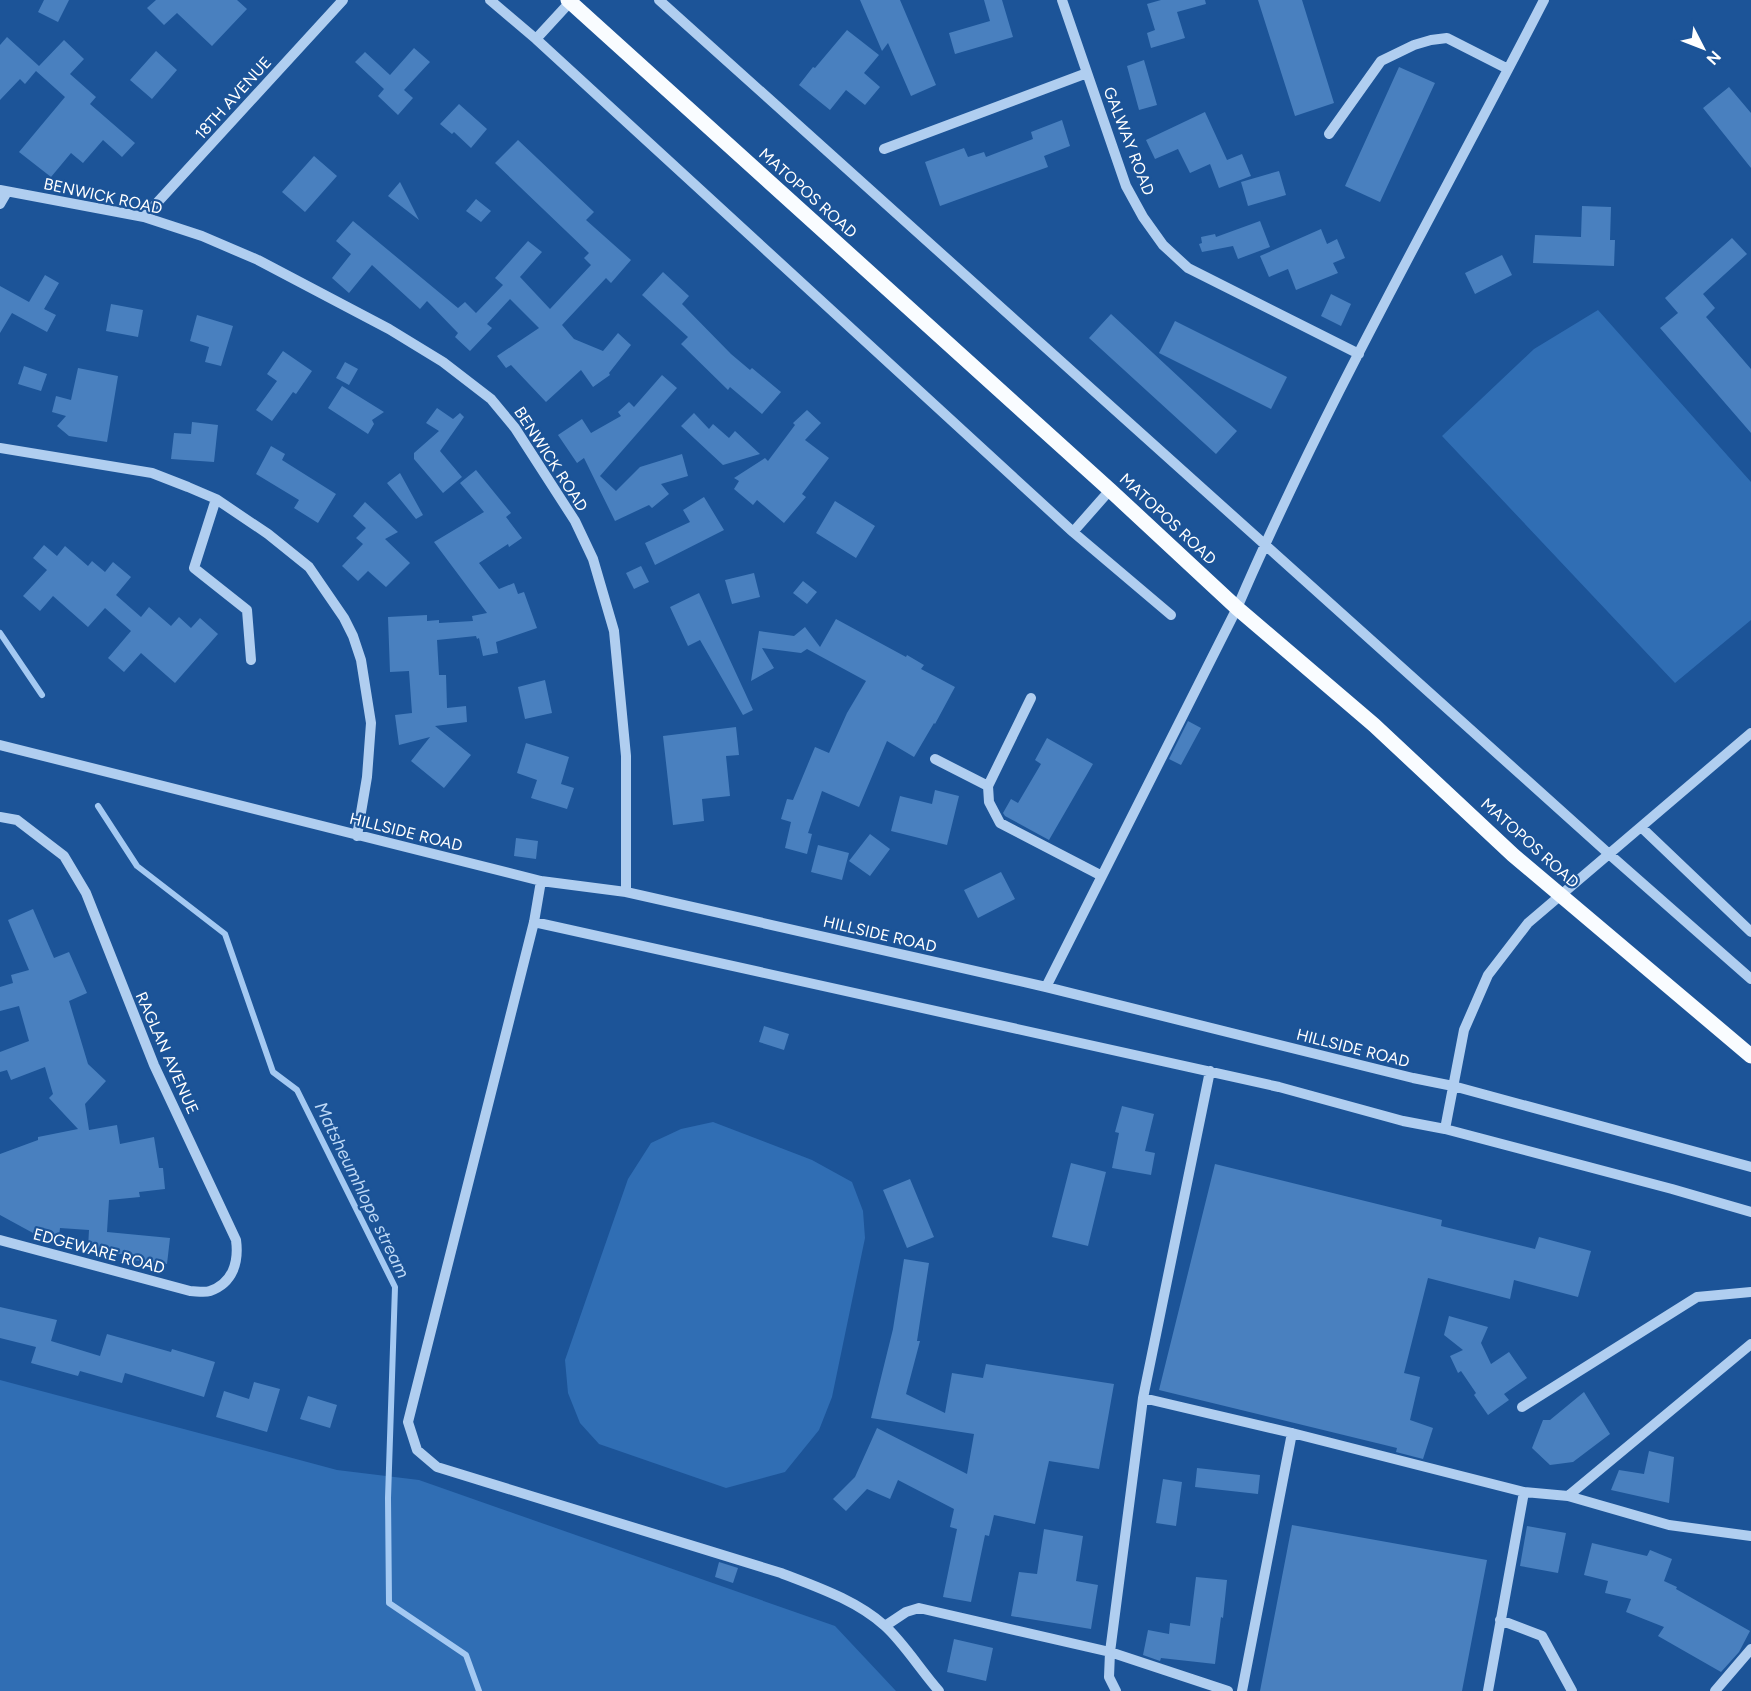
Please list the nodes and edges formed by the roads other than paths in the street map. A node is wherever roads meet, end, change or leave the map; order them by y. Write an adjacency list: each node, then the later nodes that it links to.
1 (343, 0): 14 (street, 18TH AVENUE)
2 (490, 0): 7 (street)
3 (659, 0): 20 (street)
4 (1062, 0): 9 (street, GALWAY ROAD)
5 (1544, 0): 8 (street)
6 (569, 1): 7 (street); 17 (main road, MATOPOS ROAD)
7 (536, 39): 19 (street)
8 (1508, 69): 10 (street); 15 (street)
9 (1087, 73): 11 (street); 15 (street, GALWAY ROAD)
10 (1329, 134)
11 (884, 149)
12 (3, 191): 13 (street); 14 (street, BENWICK ROAD)
13 (0, 204)
14 (144, 217): 35 (street, BENWICK ROAD)
15 (1359, 354): 20 (street)
16 (0, 448): 18 (street)
17 (1110, 490): 19 (street); 21 (main road, MATOPOS ROAD)
18 (216, 499): 23 (street); 31 (street)
19 (1073, 532): 22 (street)
20 (1264, 545): 21 (street); 32 (street)
21 (1237, 608): 33 (street); 36 (main road, MATOPOS ROAD)
22 (1171, 615)
23 (251, 660)
24 (1030, 698): 28 (street)
25 (1751, 733): 30 (street)
26 (0, 745): 31 (street, HILLSIDE ROAD)
27 (934, 759): 28 (street)
28 (988, 786): 33 (street)
29 (0, 817): 48 (street, RAGLAN AVENUE)
30 (1641, 827): 32 (street); 38 (street)
31 (357, 836): 34 (street, HILLSIDE ROAD)
32 (1609, 854): 36 (street); 39 (street)
33 (1102, 876): 40 (street)
34 (541, 881): 35 (street, HILLSIDE ROAD); 37 (street)
35 (626, 892): 40 (street, HILLSIDE ROAD)
36 (1560, 896): 41 (main road, MATOPOS ROAD); 43 (street)
37 (534, 922): 42 (street); 58 (street)
38 (1751, 932)
39 (1751, 979)
40 (1046, 987): 43 (street, HILLSIDE ROAD)
41 (1751, 1056)
42 (1210, 1071): 44 (street); 51 (street)
43 (1453, 1086): 44 (street); 45 (street, HILLSIDE ROAD)
44 (1445, 1129): 46 (street)
45 (1751, 1167)
46 (1751, 1212)
47 (0, 1240): 48 (street, EDGEWARE ROAD)
48 (190, 1291)
49 (1751, 1292): 52 (street)
50 (1751, 1344): 55 (street)
51 (1143, 1398): 53 (street); 60 (street)
52 (1522, 1407)
53 (1292, 1433): 54 (street); 64 (street)
54 (1524, 1492): 55 (street); 57 (street)
55 (1568, 1496): 56 (street)
56 (1751, 1536)
57 (1500, 1620): 65 (street); 66 (street)
58 (885, 1626): 60 (street); 61 (street)
59 (1751, 1649): 67 (street)
60 (1110, 1652): 62 (street); 63 (street)
61 (939, 1691)
62 (1116, 1691)
63 (1228, 1691)
64 (1242, 1691)
65 (1488, 1691)
66 (1572, 1691)
67 (1715, 1691)

